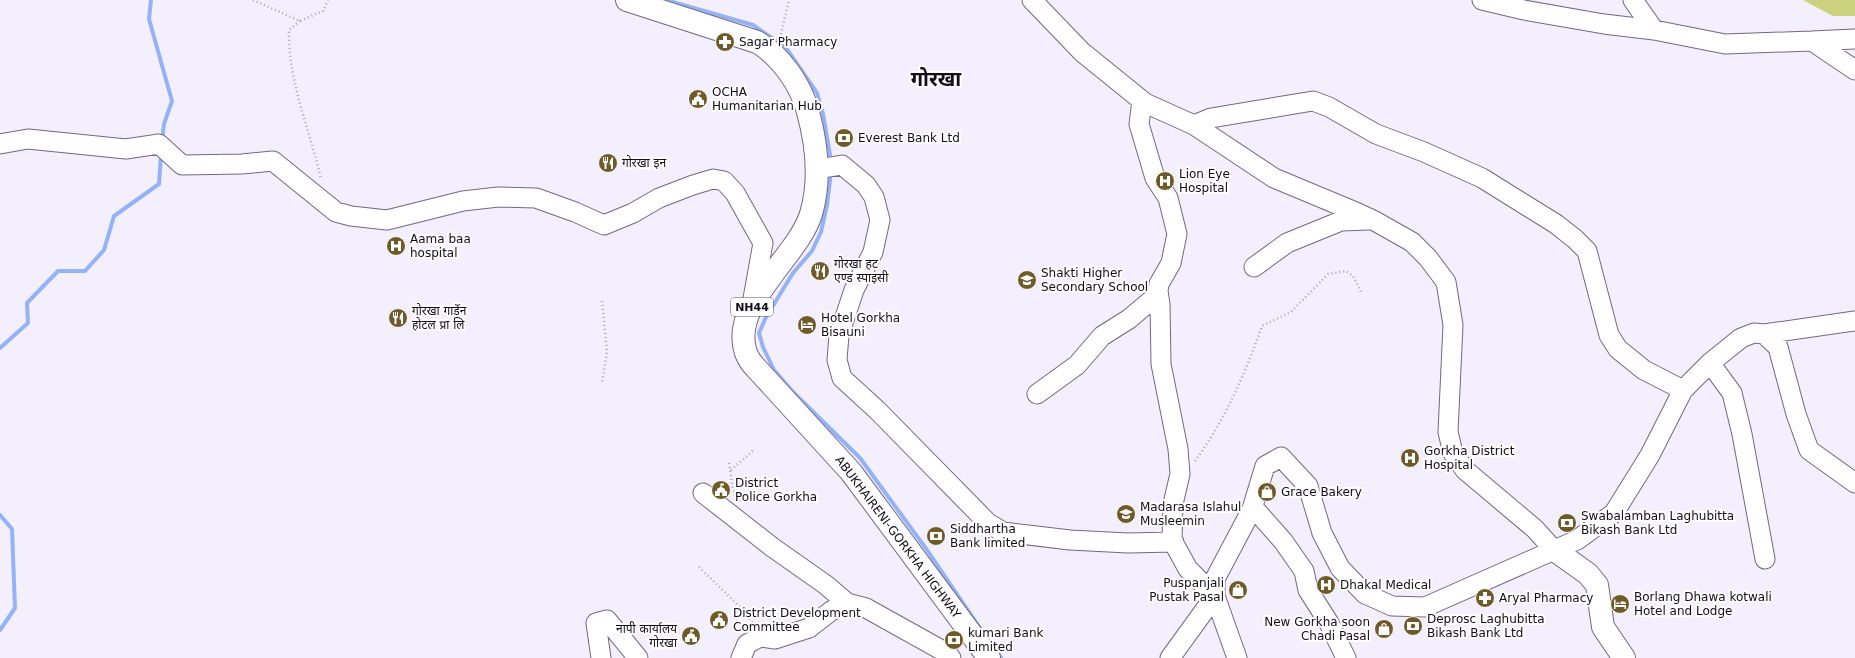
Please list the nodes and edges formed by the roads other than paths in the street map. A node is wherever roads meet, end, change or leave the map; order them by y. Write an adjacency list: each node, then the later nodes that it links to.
1 (627, 0): 12 (main road, ABUKHAIRENI-GORKHA HIGHWAY / NH44)
2 (1032, 0): 9 (street)
3 (1482, 0): 5 (street)
4 (1634, 0): 5 (street)
5 (1654, 30): 7 (street)
6 (1855, 39): 7 (street)
7 (1812, 41): 8 (street)
8 (1855, 70)
9 (1142, 101): 10 (street); 15 (street)
10 (1194, 125): 13 (street); 20 (street)
11 (0, 144): 16 (street)
12 (818, 169): 16 (main road, ABUKHAIRENI-GORKHA HIGHWAY / NH44); 25 (street)
13 (1373, 220): 14 (street); 26 (street)
14 (1254, 267)
15 (1158, 291): 21 (street); 25 (street)
16 (752, 308): 34 (main road, ABUKHAIRENI-GORKHA HIGHWAY / NH44)
17 (1855, 321): 18 (street)
18 (1764, 334): 19 (street); 22 (street)
19 (1710, 364): 20 (street); 27 (street)
20 (1683, 390): 26 (street)
21 (1037, 394)
22 (1855, 483)
23 (703, 493): 29 (street)
24 (1253, 507): 26 (street); 28 (street); 37 (street)
25 (1174, 542): 28 (street)
26 (1553, 549): 38 (main road)
27 (1765, 559)
28 (1215, 596): 35 (street); 36 (street)
29 (847, 603): 32 (street); 33 (street)
30 (601, 658): 31 (street)
31 (638, 658)
32 (741, 658)
33 (951, 658)
34 (988, 658)
35 (1170, 658)
36 (1237, 658)
37 (1346, 658)
38 (1624, 658)

